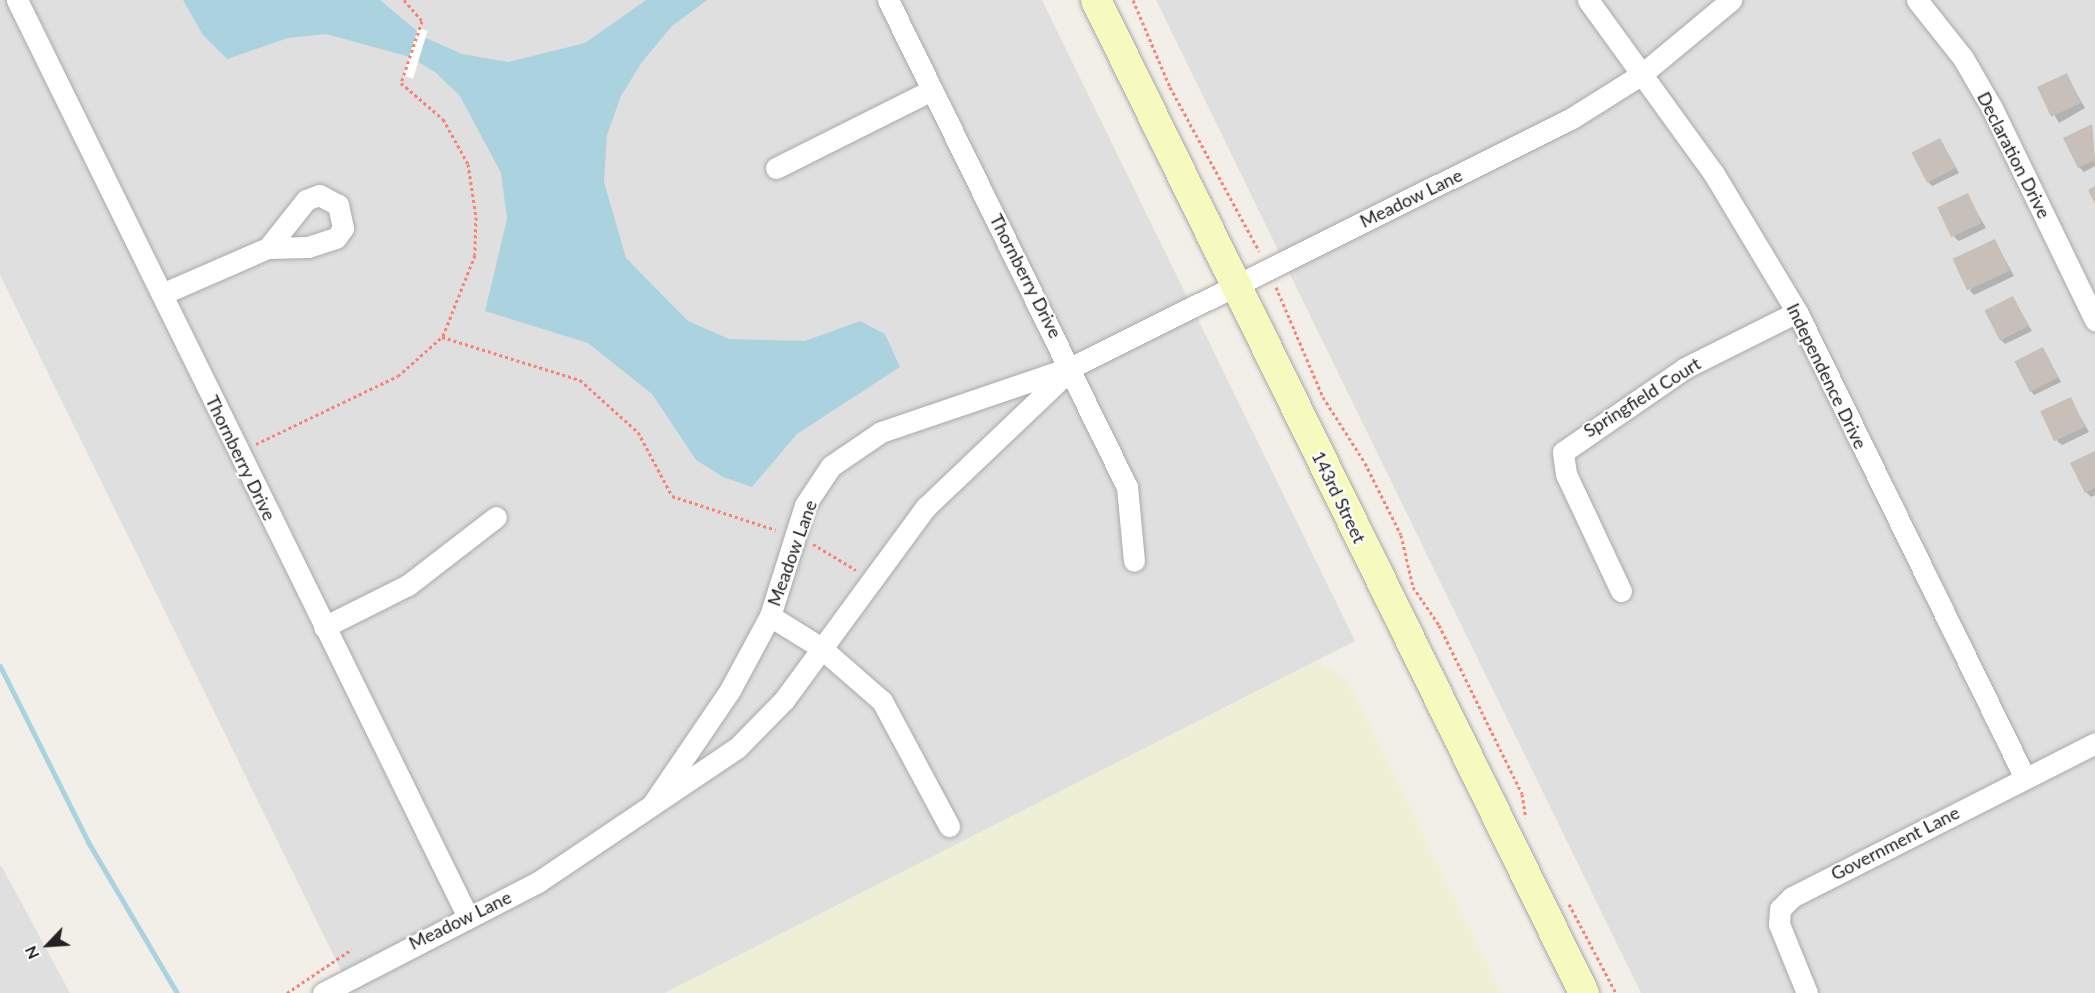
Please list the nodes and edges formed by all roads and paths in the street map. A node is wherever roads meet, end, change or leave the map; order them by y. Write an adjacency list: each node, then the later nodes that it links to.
1 (16, 0): 15 (street, Thornberry Drive)
2 (404, 0): 18 (path)
3 (888, 0): 10 (street, Thornberry Drive)
4 (1096, 0): 14 (street, 143rd Street)
5 (1133, 0): 13 (path)
6 (1588, 0): 9 (street, Independence Drive)
7 (1731, 0): 9 (street, Meadow Lane)
8 (1917, 0): 17 (street, Declaration Drive)
9 (1641, 74): 13 (street, Meadow Lane); 16 (street, Independence Drive)
10 (932, 90): 11 (street); 19 (street, Thornberry Drive)
11 (776, 168)
12 (268, 248): 15 (street)
13 (1268, 270): 14 (street, Meadow Lane); 33 (path)
14 (1236, 286): 19 (street, Meadow Lane); 39 (street, 143rd Street)
15 (162, 294): 20 (street, Thornberry Drive)
16 (1797, 312): 25 (street, Springfield Court); 30 (street, Independence Drive)
17 (2095, 320)
18 (442, 337): 20 (path); 22 (path)
19 (1072, 368): 22 (street, Meadow Lane); 23 (street, Thornberry Drive); 24 (street, Meadow Lane)
20 (239, 452): 27 (street, Thornberry Drive)
21 (496, 517): 27 (street)
22 (795, 536): 24 (path); 26 (street, Meadow Lane)
23 (1134, 561)
24 (871, 581): 28 (street, Meadow Lane)
25 (1621, 591)
26 (770, 616): 28 (street); 31 (street, Meadow Lane)
27 (324, 627): 35 (street, Thornberry Drive)
28 (820, 647): 31 (street, Meadow Lane); 32 (street)
29 (2095, 743): 30 (street, Government Lane)
30 (2024, 776): 41 (street, Government Lane)
31 (654, 802): 35 (street, Meadow Lane)
32 (949, 826)
33 (1530, 827)
34 (1568, 901): 40 (path)
35 (467, 915): 38 (street, Meadow Lane)
36 (352, 949): 37 (path)
37 (287, 993)
38 (323, 993)
39 (1584, 993)
40 (1616, 993)
41 (1807, 993)

